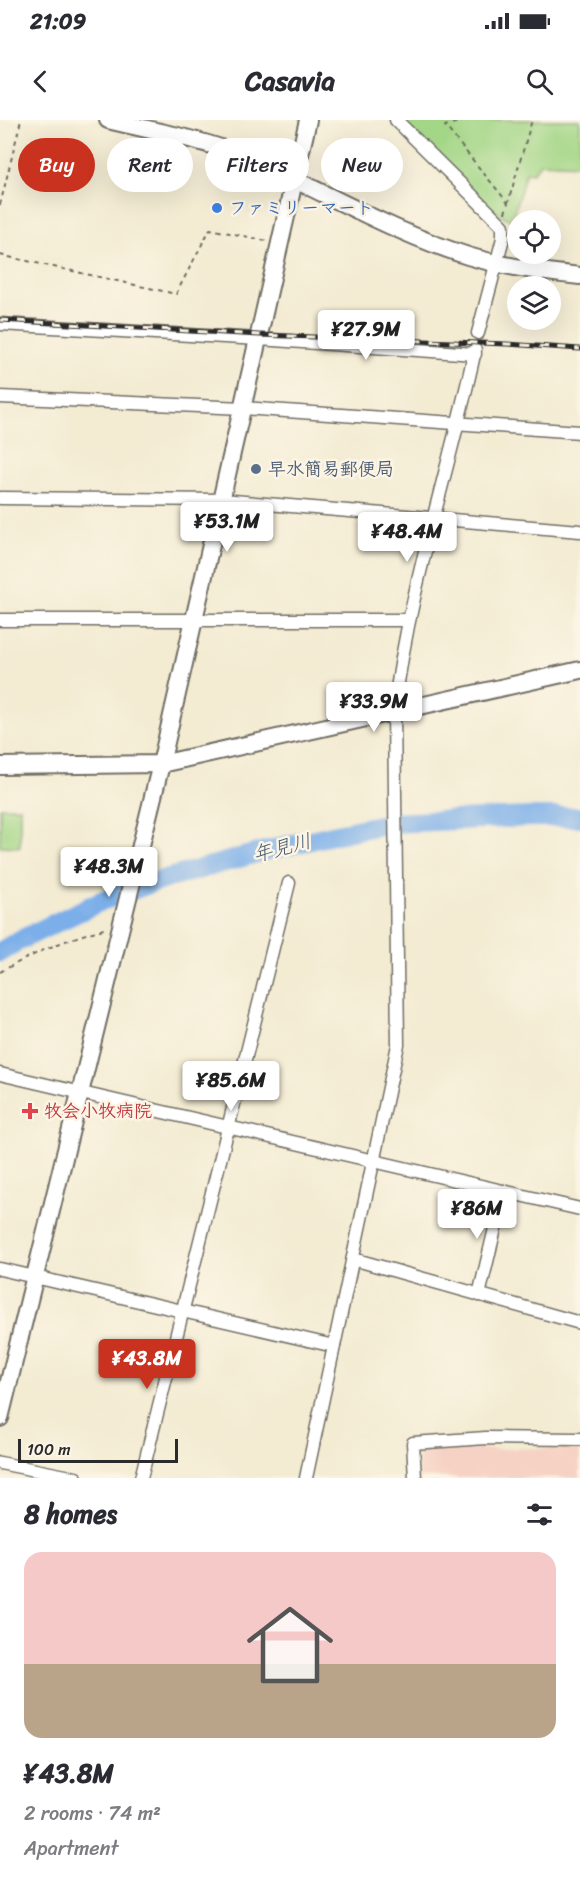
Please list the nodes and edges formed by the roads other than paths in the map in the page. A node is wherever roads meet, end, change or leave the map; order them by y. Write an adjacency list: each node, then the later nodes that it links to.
1 (108, 120): 5 (street)
2 (308, 120): 4 (street)
3 (396, 120): 8 (street)
4 (304, 138)
5 (205, 143)
6 (309, 188): 8 (street)
7 (293, 192): 12 (street)
8 (497, 262): 9 (street); 11 (street)
9 (580, 276)
10 (0, 324): 12 (street)
11 (478, 333)
12 (258, 339): 14 (street); 15 (street)
13 (0, 397): 14 (street)
14 (243, 408): 15 (street); 18 (street)
15 (457, 423): 16 (street); 19 (street)
16 (580, 432)
17 (0, 498): 18 (street)
18 (222, 500): 19 (street); 23 (street)
19 (434, 518): 20 (street); 22 (street)
20 (580, 531)
21 (0, 620): 23 (street)
22 (408, 620): 23 (street); 25 (street)
23 (195, 621): 26 (street)
24 (580, 670): 25 (street)
25 (394, 711): 26 (street); 32 (street)
26 (161, 764): 27 (street); 30 (street)
27 (0, 766)
28 (289, 883): 31 (street)
29 (0, 1074): 30 (street)
30 (81, 1091): 31 (street); 37 (street)
31 (227, 1127): 32 (street); 39 (street)
32 (374, 1161): 33 (street); 35 (street)
33 (504, 1191): 34 (street); 38 (street)
34 (580, 1209)
35 (353, 1259): 38 (street); 41 (street)
36 (0, 1269): 37 (street)
37 (34, 1277): 39 (street); 42 (street)
38 (479, 1295): 40 (street)
39 (183, 1310): 41 (street); 46 (street)
40 (580, 1323)
41 (334, 1346): 47 (street)
42 (0, 1418)
43 (580, 1439): 48 (street)
44 (0, 1463): 45 (street)
45 (76, 1478)
46 (141, 1478)
47 (306, 1478)
48 (415, 1478)

